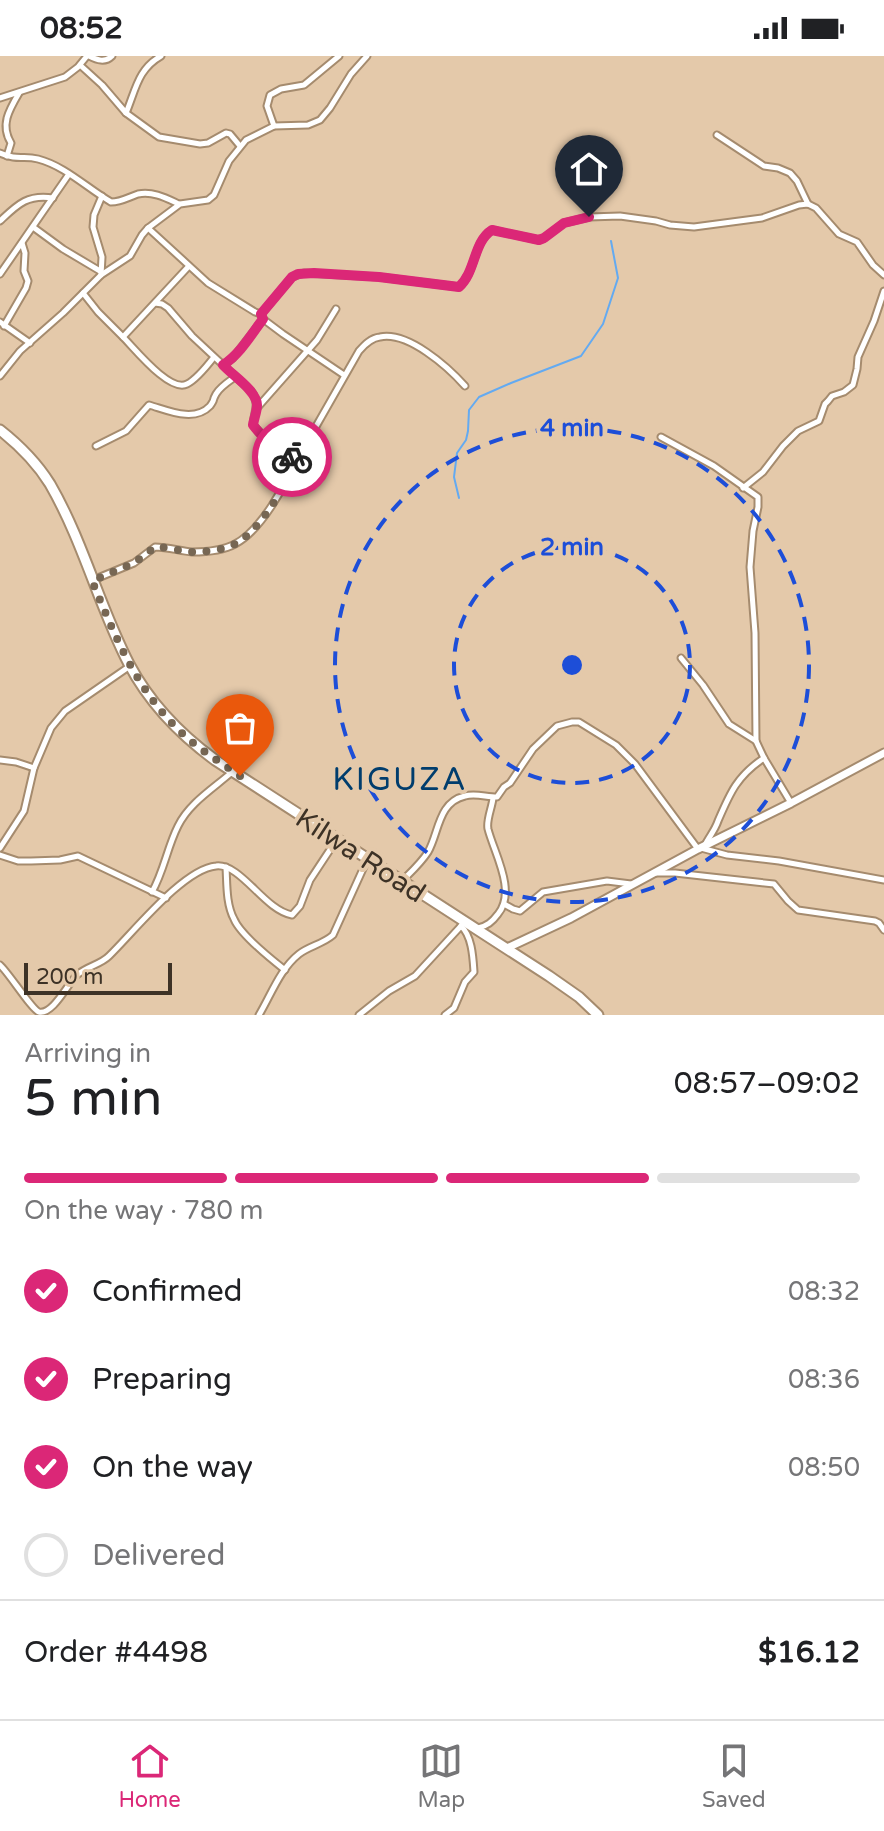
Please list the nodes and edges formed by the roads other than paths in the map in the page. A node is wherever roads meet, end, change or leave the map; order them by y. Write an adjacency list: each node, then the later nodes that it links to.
1 (88, 56): 2 (street); 6 (street)
2 (112, 56)
3 (161, 56): 9 (street)
4 (339, 56): 10 (street)
5 (367, 56): 10 (street)
6 (80, 65): 7 (street); 9 (street)
7 (20, 92): 8 (street); 13 (street)
8 (0, 98)
9 (126, 113): 12 (street)
10 (274, 126): 12 (street)
11 (717, 135): 18 (street)
12 (240, 146): 17 (street)
13 (3, 154): 14 (street)
14 (69, 174): 15 (street); 16 (street)
15 (102, 196): 17 (street); 24 (street)
16 (53, 198): 19 (street); 20 (street)
17 (180, 204): 21 (street)
18 (808, 204): 26 (street); 31 (street)
19 (0, 221)
20 (33, 227): 22 (street); 24 (street)
21 (148, 228): 23 (street); 24 (street)
22 (22, 243): 25 (street); 32 (street)
23 (189, 266): 29 (street); 31 (street)
24 (100, 273): 28 (street)
25 (0, 274)
26 (884, 275)
27 (884, 291): 47 (street)
28 (83, 293): 33 (street); 34 (street)
29 (155, 303): 33 (street); 36 (street)
30 (336, 309): 35 (street)
31 (262, 316): 35 (street); 37 (street)
32 (2, 324): 34 (street)
33 (123, 337): 36 (street)
34 (30, 343): 39 (street)
35 (308, 349): 38 (street); 42 (street)
36 (214, 357): 37 (street)
37 (223, 365): 40 (street)
38 (344, 375): 41 (street); 46 (street)
39 (0, 376)
40 (235, 377): 42 (street); 45 (street)
41 (465, 386)
42 (257, 409): 46 (street)
43 (0, 430): 48 (highway, Kilwa Road)
44 (661, 437): 47 (street)
45 (96, 446)
46 (294, 458): 48 (street)
47 (743, 488): 51 (street)
48 (92, 581): 50 (highway, Kilwa Road)
49 (681, 658): 51 (street)
50 (130, 666): 55 (street); 56 (highway, Kilwa Road)
51 (756, 741): 53 (street)
52 (884, 753): 58 (street)
53 (764, 758): 58 (street); 60 (street)
54 (0, 760): 55 (street)
55 (34, 768): 61 (street)
56 (233, 771): 59 (highway, Kilwa Road); 69 (street)
57 (493, 798): 60 (street); 67 (street); 71 (street)
58 (791, 803): 60 (street)
59 (337, 839): 63 (highway, Kilwa Road); 64 (street)
60 (701, 847): 65 (street); 66 (street)
61 (0, 848)
62 (0, 855): 69 (street)
63 (367, 859): 67 (highway, Kilwa Road); 77 (street)
64 (226, 866): 70 (street); 77 (street)
65 (655, 874): 68 (street); 74 (street)
66 (884, 880)
67 (402, 881): 72 (highway, Kilwa Road)
68 (632, 884): 71 (street); 75 (street)
69 (152, 892): 70 (street)
70 (166, 898): 78 (street)
71 (504, 904): 73 (street)
72 (462, 923): 73 (highway, Kilwa Road); 80 (street); 81 (street)
73 (475, 928): 75 (highway, Kilwa Road)
74 (884, 930)
75 (507, 948): 82 (highway, Kilwa Road)
76 (0, 965): 78 (street)
77 (285, 970): 79 (street)
78 (48, 1013)
79 (259, 1015)
80 (359, 1015)
81 (445, 1015)
82 (598, 1015)

